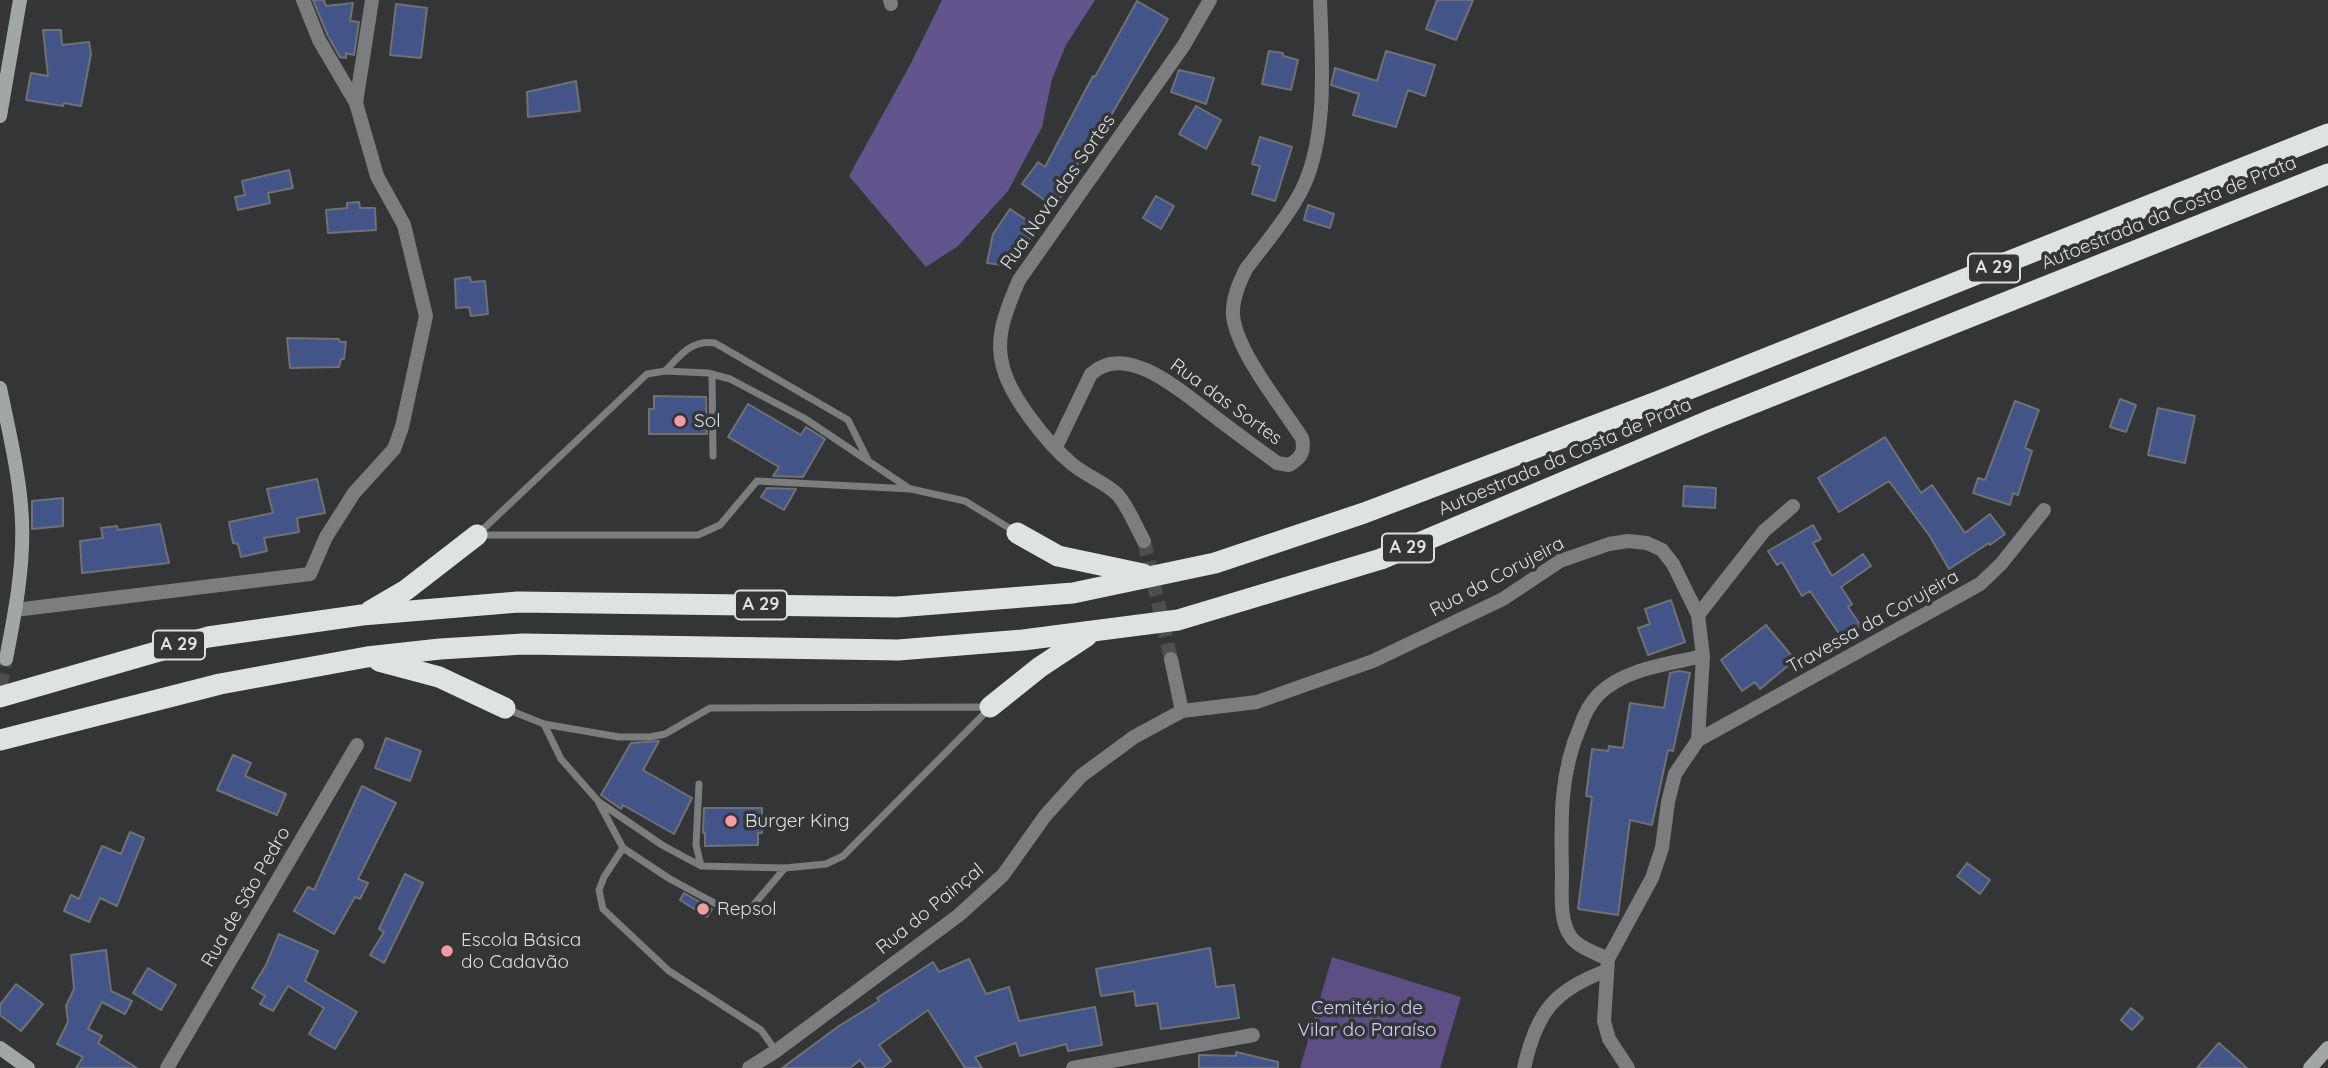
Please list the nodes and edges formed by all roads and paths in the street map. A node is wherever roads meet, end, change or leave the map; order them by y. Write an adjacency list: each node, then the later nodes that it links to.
1 (20, 0): 7 (street)
2 (303, 0): 6 (street)
3 (372, 0): 6 (street)
4 (1210, 0): 13 (street, Rua Nova das Sortes)
5 (1320, 0): 13 (street, Rua das Sortes)
6 (356, 103): 23 (street)
7 (0, 116)
8 (2328, 134): 22 (highway, Autoestrada da Costa de Prata / A 29)
9 (2328, 174): 26 (highway, Autoestrada da Costa de Prata / A 29)
10 (665, 371): 11 (lane); 15 (lane); 20 (lane)
11 (712, 375): 14 (lane); 15 (lane)
12 (0, 388): 23 (street)
13 (1056, 447): 21 (street, Rua Nova das Sortes)
14 (713, 457)
15 (869, 461): 16 (lane)
16 (911, 489): 19 (lane); 20 (lane)
17 (1793, 506): 25 (street)
18 (2044, 510): 37 (street, Travessa da Corujeira)
19 (1017, 533): 22 (highway)
20 (477, 535): 24 (highway)
21 (1144, 541)
22 (1158, 577): 24 (highway, Autoestrada da Costa de Prata / A 29)
23 (15, 610): 29 (street)
24 (362, 615): 31 (highway, Autoestrada da Costa de Prata / A 29)
25 (1698, 615): 27 (street, Rua da Corujeira); 34 (street, Rua da Corujeira)
26 (1092, 632): 28 (highway, Autoestrada da Costa de Prata / A 29); 32 (highway)
27 (1703, 656): 37 (street, Rua da Corujeira); 44 (street)
28 (367, 657): 33 (highway); 36 (highway, Autoestrada da Costa de Prata / A 29)
29 (6, 659)
30 (1171, 659): 34 (street)
31 (0, 696)
32 (990, 707): 35 (lane); 43 (lane)
33 (505, 708): 35 (lane)
34 (1182, 711): 48 (street, Rua do Painçal)
35 (544, 724): 40 (lane)
36 (0, 740)
37 (1698, 740): 44 (street)
38 (357, 745): 50 (street, Rua de São Pedro)
39 (699, 784): 42 (lane)
40 (599, 803): 41 (lane); 42 (lane)
41 (622, 848): 43 (lane); 48 (lane)
42 (701, 866): 43 (lane)
43 (785, 868)
44 (1607, 965): 53 (street); 54 (street)
45 (1253, 1035): 52 (street)
46 (0, 1048): 49 (street)
47 (2328, 1048): 55 (street)
48 (776, 1051): 51 (street, Rua do Painçal)
49 (28, 1068)
50 (167, 1068)
51 (749, 1068)
52 (1073, 1068)
53 (1524, 1068)
54 (1628, 1068)
55 (2310, 1068)

